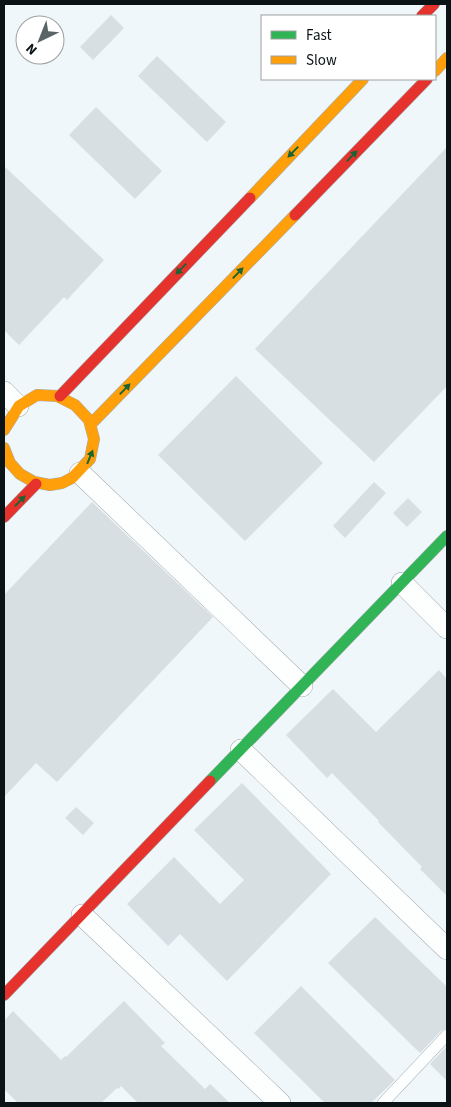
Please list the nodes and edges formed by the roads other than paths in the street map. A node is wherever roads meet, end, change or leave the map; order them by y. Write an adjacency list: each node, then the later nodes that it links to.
1 (434, 4): 2 (street)
2 (423, 15)
3 (447, 58): 4 (street)
4 (436, 70)
5 (362, 80): 7 (street, one-way to 7)
6 (426, 80): 9 (street, one-way to 6)
7 (60, 396): 8 (street); 9 (street)
8 (11, 399): 10 (street)
9 (91, 424): 12 (street, one-way to 9)
10 (4, 430)
11 (4, 448): 13 (street)
12 (80, 473): 13 (street); 18 (street)
13 (36, 484): 14 (street, one-way to 13)
14 (4, 518)
15 (447, 536): 16 (street)
16 (402, 583): 17 (street); 18 (street)
17 (447, 628)
18 (302, 686): 19 (street)
19 (240, 750): 20 (street); 21 (street)
20 (82, 915): 22 (street); 24 (street)
21 (447, 949)
22 (4, 996)
23 (447, 1035): 25 (lane)
24 (280, 1103)
25 (383, 1103)

